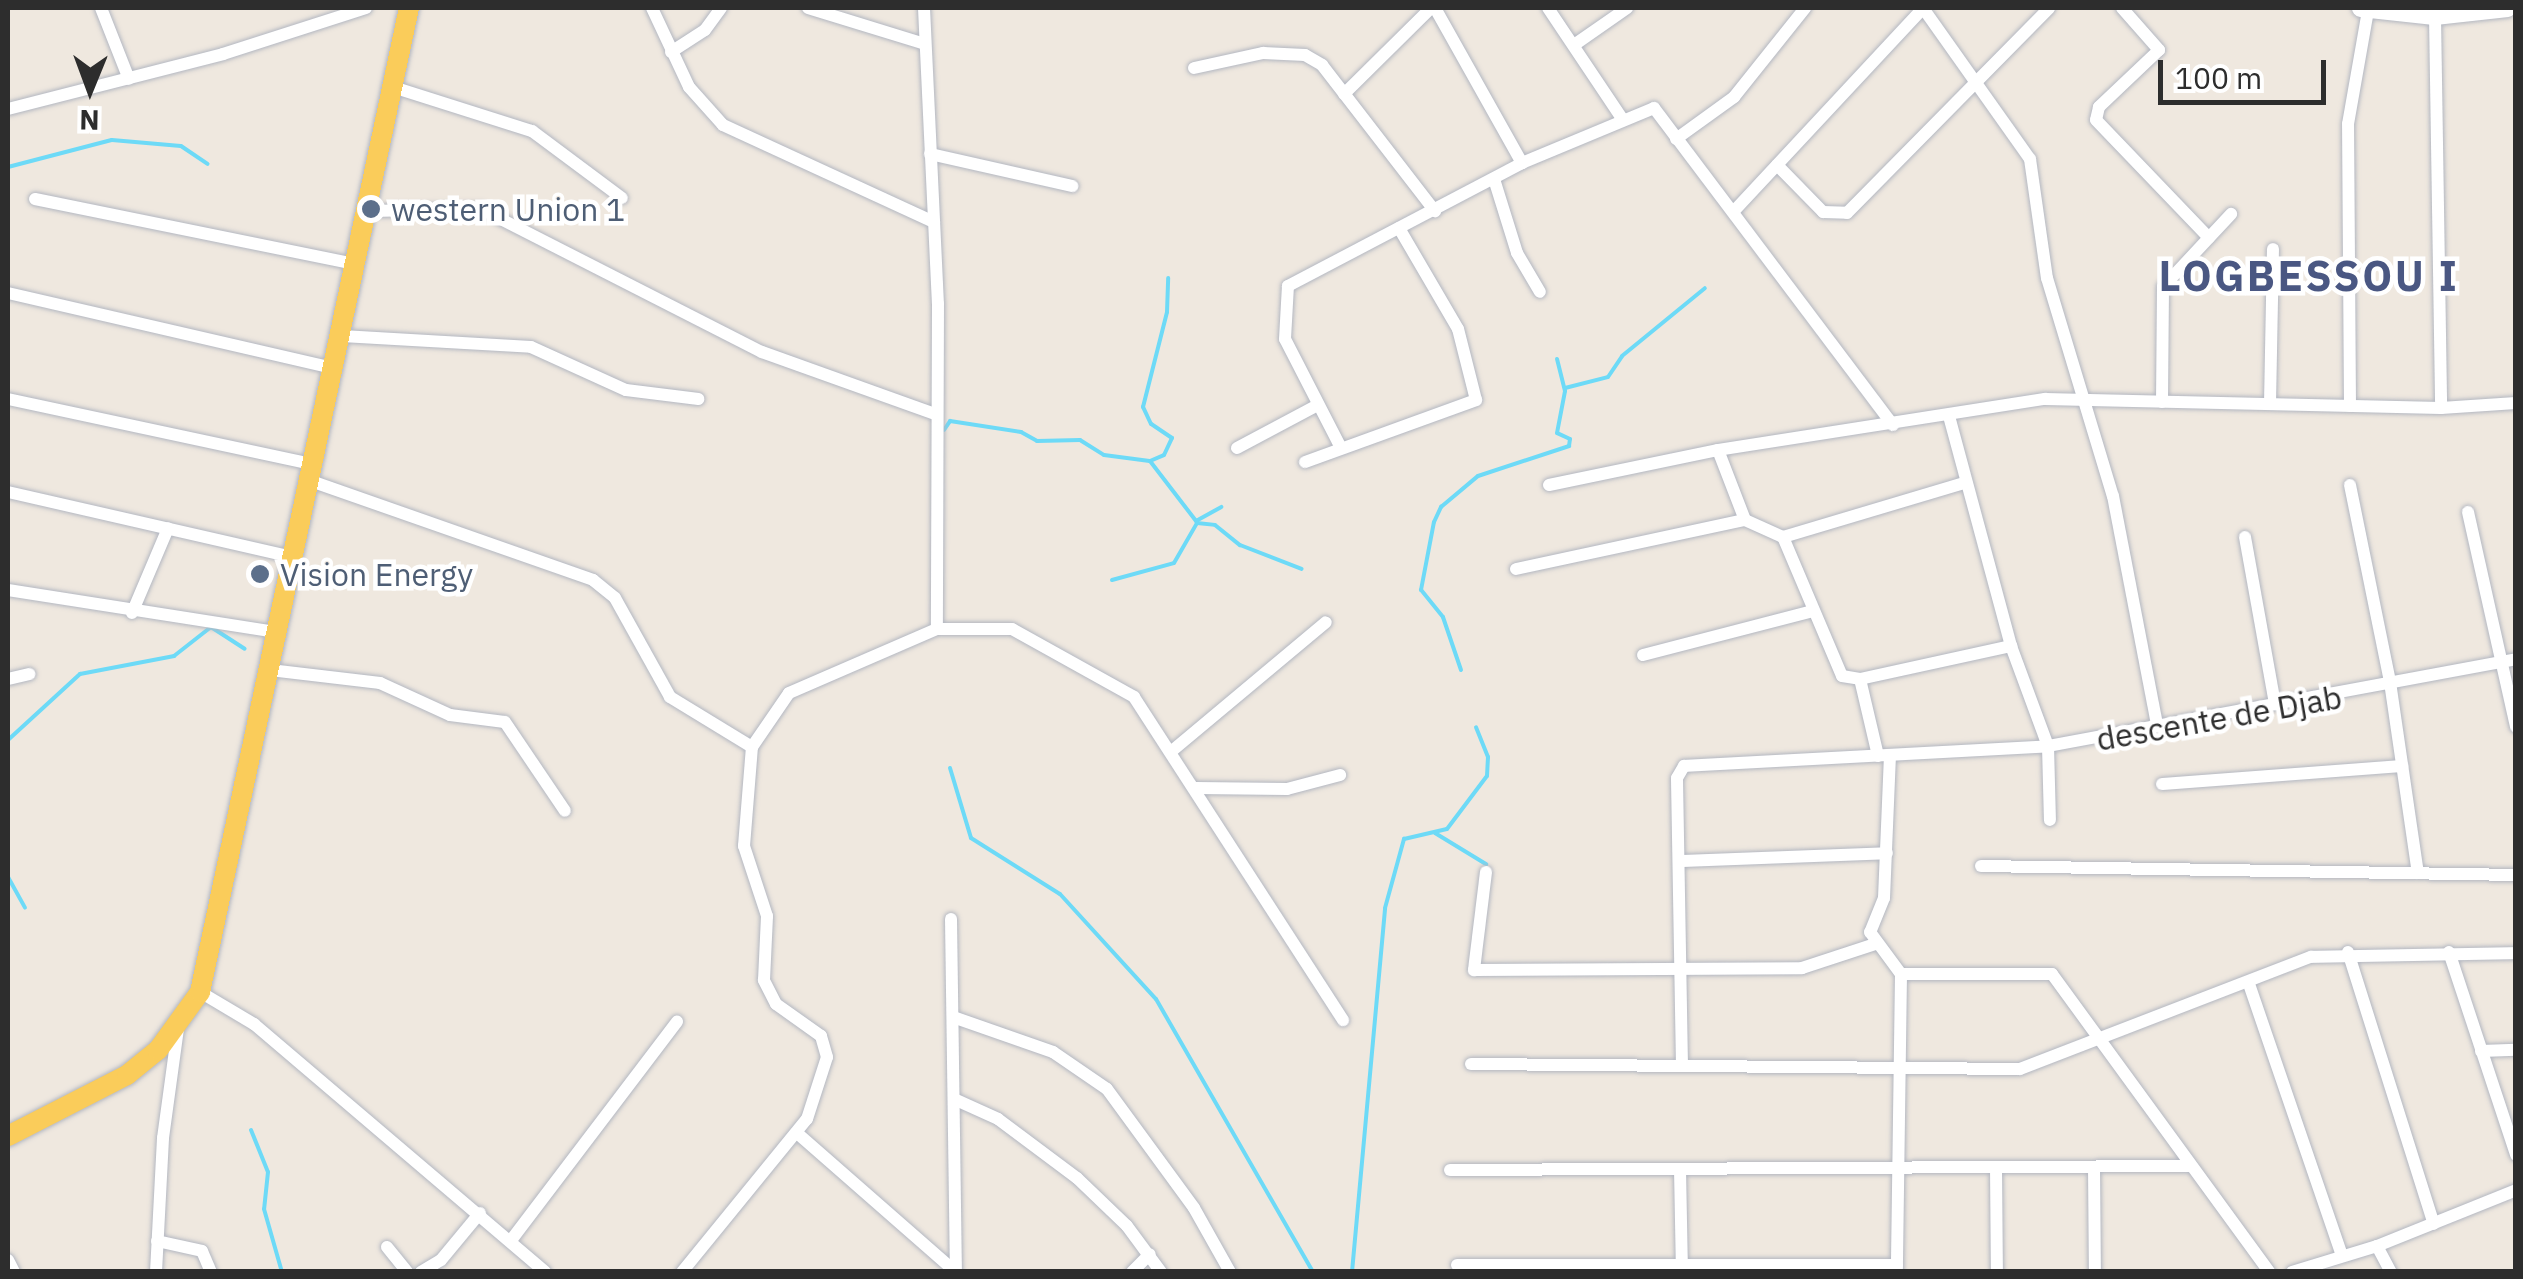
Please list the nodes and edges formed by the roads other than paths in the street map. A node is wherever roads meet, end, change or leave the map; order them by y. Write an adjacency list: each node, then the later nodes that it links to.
1 (101, 8): 23 (street)
2 (366, 8): 23 (street)
3 (409, 8): 24 (main road)
4 (652, 8): 20 (street)
5 (721, 8): 20 (street)
6 (808, 8): 18 (street)
7 (924, 8): 18 (street)
8 (1433, 8): 25 (street); 30 (street)
9 (1548, 8): 19 (street)
10 (1627, 8): 19 (street)
11 (1805, 8): 28 (street)
12 (2049, 8): 22 (street)
13 (2122, 8): 42 (street)
14 (2505, 8): 17 (main road)
15 (1925, 9): 22 (street); 31 (street)
16 (2365, 9): 17 (main road); 56 (street)
17 (2435, 16): 57 (street)
18 (924, 44): 29 (street)
19 (1574, 46): 27 (street)
20 (671, 52): 40 (street)
21 (1194, 68): 25 (street)
22 (1977, 77): 31 (street); 51 (street)
23 (129, 79): 26 (street)
24 (393, 87): 34 (street); 36 (main road)
25 (1344, 94): 37 (street)
26 (8, 109)
27 (1623, 120): 28 (street); 30 (street)
28 (1676, 140): 38 (street)
29 (930, 154): 33 (street); 40 (street)
30 (1522, 164): 32 (street)
31 (1777, 165): 38 (street)
32 (1494, 179): 37 (street); 45 (street)
33 (1072, 186)
34 (622, 198)
35 (35, 200): 44 (street)
36 (368, 211): 44 (main road); 58 (street)
37 (1436, 211): 41 (street)
38 (1734, 211): 60 (street)
39 (2231, 214): 42 (street)
40 (934, 222): 58 (street)
41 (1400, 228): 55 (street); 61 (street)
42 (2209, 238): 52 (street)
43 (2273, 250): 54 (street)
44 (356, 264): 47 (main road)
45 (1540, 292)
46 (8, 293): 48 (street)
47 (342, 336): 48 (main road); 50 (street)
48 (334, 368): 65 (main road)
49 (8, 399): 65 (street)
50 (698, 399)
51 (2086, 400): 52 (street); 59 (street); 92 (street)
52 (2162, 402): 54 (street)
53 (2516, 403): 57 (street)
54 (2270, 404): 56 (street)
55 (1318, 405): 61 (street); 62 (street)
56 (2350, 406): 57 (street)
57 (2442, 408)
58 (936, 414): 81 (street)
59 (1949, 416): 60 (street); 66 (street)
60 (1893, 425): 63 (street)
61 (1340, 446): 64 (street)
62 (1238, 448)
63 (1718, 450): 67 (street); 71 (street)
64 (1305, 462)
65 (310, 472): 75 (main road); 95 (street)
66 (1964, 483): 73 (street); 83 (street)
67 (1549, 485)
68 (2350, 485): 90 (street)
69 (8, 492): 72 (street)
70 (2468, 512): 85 (street)
71 (1745, 520): 73 (street); 76 (street)
72 (168, 528): 75 (street); 79 (street)
73 (1782, 536): 78 (street)
74 (2245, 538): 91 (street)
75 (292, 557): 82 (main road)
76 (1516, 569)
77 (8, 590): 79 (street)
78 (1813, 611): 84 (street); 89 (street)
79 (132, 612): 82 (street)
80 (1326, 622): 96 (street)
81 (937, 629): 95 (street); 96 (street)
82 (277, 632): 86 (main road)
83 (2012, 646): 89 (street); 94 (street)
84 (1643, 654)
85 (2510, 660): 90 (street); 93 (street)
86 (270, 670): 102 (street); 118 (main road)
87 (29, 674): 88 (street)
88 (8, 679)
89 (1860, 679): 97 (street)
90 (2390, 684): 91 (street); 94 (street, descente de Djab); 98 (street)
91 (2275, 704): 92 (street)
92 (2157, 726): 94 (street)
93 (2516, 728)
94 (2048, 747): 97 (street); 103 (street)
95 (752, 748): 131 (street)
96 (1173, 750): 101 (street)
97 (1884, 756): 104 (street); 105 (street)
98 (2402, 766): 100 (street); 108 (street)
99 (1340, 775): 101 (street)
100 (2162, 784)
101 (1196, 788): 121 (street)
102 (564, 810)
103 (2050, 820)
104 (1887, 853): 105 (street); 111 (street)
105 (1682, 861): 115 (street)
106 (1981, 866): 108 (street)
107 (1486, 872): 115 (street)
108 (2418, 873): 109 (street)
109 (2516, 875)
110 (951, 919): 119 (street)
111 (1876, 944): 115 (street); 116 (street)
112 (2348, 952): 113 (street); 117 (street); 141 (street)
113 (2449, 952): 114 (street); 125 (street)
114 (2516, 953)
115 (1682, 970): 127 (street)
116 (1901, 974): 123 (street); 128 (street)
117 (2248, 984): 123 (street); 147 (street)
118 (200, 992): 120 (main road); 140 (street)
119 (952, 1017): 129 (street); 159 (street)
120 (180, 1020): 130 (main road); 143 (street)
121 (1343, 1020)
122 (676, 1022): 142 (street)
123 (2097, 1040): 128 (street); 133 (street)
124 (2516, 1050): 125 (street)
125 (2482, 1051): 132 (street)
126 (1470, 1064): 127 (street)
127 (1682, 1066): 128 (street)
128 (1900, 1068): 136 (street)
129 (954, 1098): 131 (street); 146 (street)
130 (10, 1130)
131 (797, 1134): 156 (street)
132 (2516, 1155)
133 (2192, 1166): 135 (street); 162 (street)
134 (1996, 1167): 135 (street); 136 (street); 160 (street)
135 (2094, 1167): 161 (street)
136 (1898, 1168): 137 (street); 150 (street)
137 (1680, 1169): 138 (street); 149 (street)
138 (1450, 1170)
139 (2516, 1190): 141 (street)
140 (480, 1213): 142 (street); 154 (street)
141 (2434, 1224): 144 (street)
142 (512, 1239): 155 (street)
143 (158, 1241): 151 (street); 152 (street)
144 (2377, 1246): 147 (street); 164 (street)
145 (387, 1248): 153 (street)
146 (1150, 1254): 157 (street); 158 (street)
147 (2342, 1255): 163 (street)
148 (1456, 1264): 149 (street)
149 (1682, 1268): 150 (street)
150 (1897, 1268)
151 (156, 1272)
152 (211, 1272)
153 (407, 1272)
154 (422, 1272)
155 (544, 1272)
156 (682, 1272)
157 (1132, 1272)
158 (1160, 1272)
159 (1230, 1272)
160 (1997, 1272)
161 (2095, 1272)
162 (2269, 1272)
163 (2292, 1272)
164 (2390, 1272)

